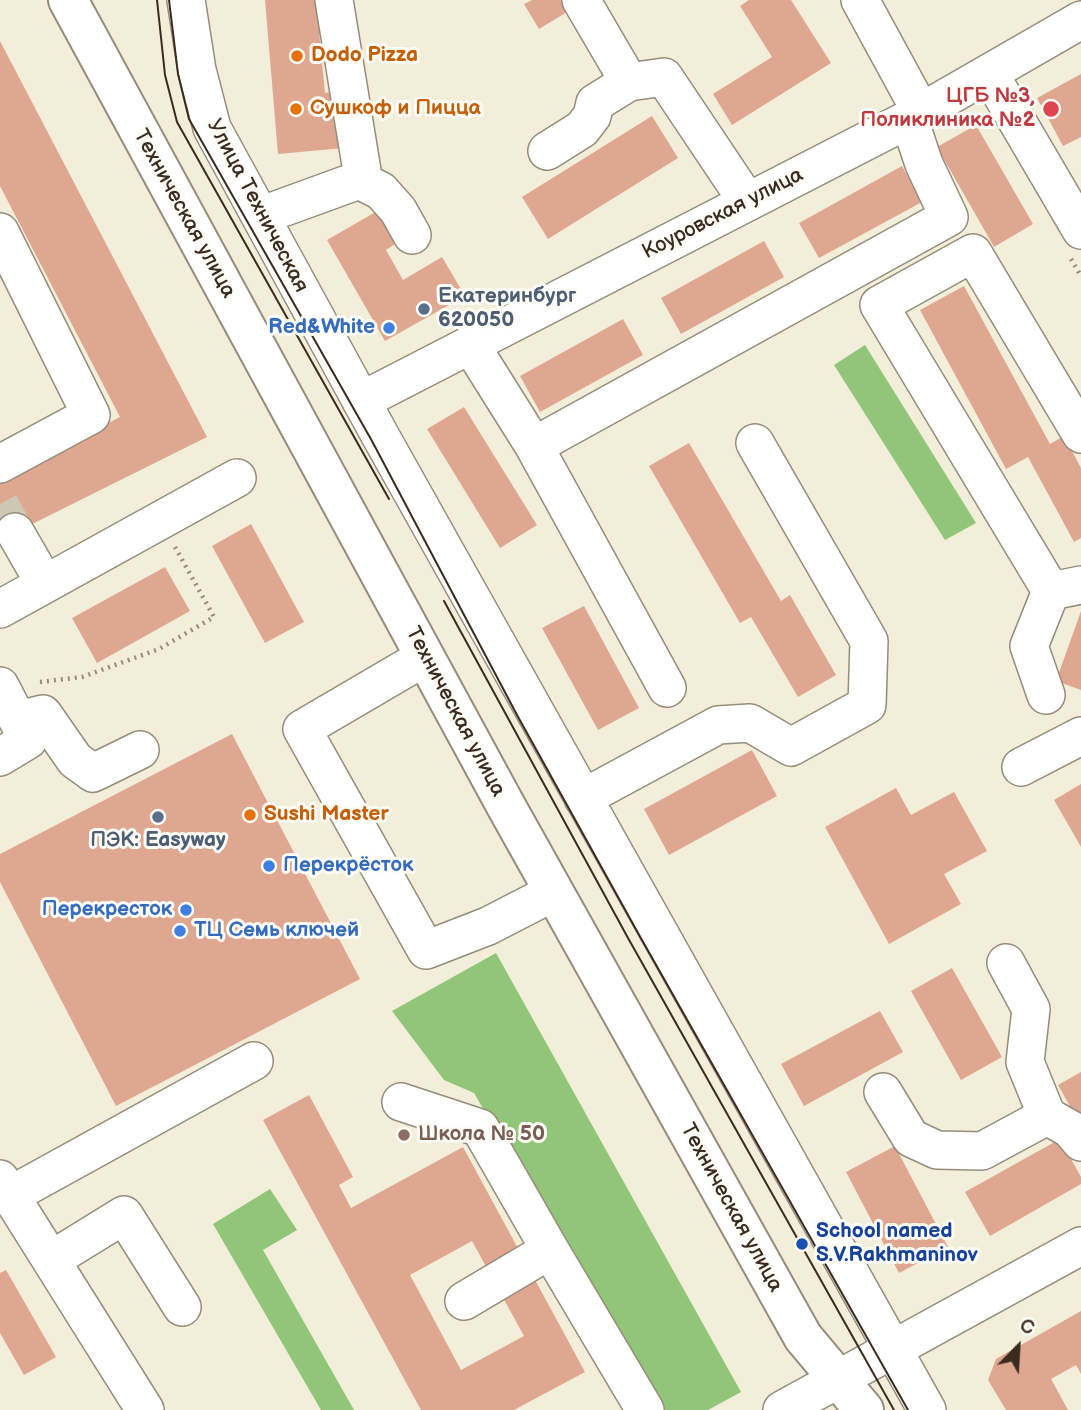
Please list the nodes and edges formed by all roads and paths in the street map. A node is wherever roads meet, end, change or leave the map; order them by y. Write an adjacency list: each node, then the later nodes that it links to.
1 (68, 0): 30 (main road, Техническая улица)
2 (186, 0): 14 (street, Улица Техническая)
3 (334, 0): 11 (street)
4 (581, 0): 8 (street)
5 (860, 0): 9 (street)
6 (1081, 20): 7 (street, Коуровская улица)
7 (989, 73): 9 (street, Коуровская улица); 12 (street)
8 (629, 82): 10 (street); 13 (street)
9 (915, 115): 13 (street, Коуровская улица); 22 (street)
10 (547, 151)
11 (359, 180): 14 (street); 17 (street)
12 (1070, 185): 15 (street)
13 (747, 201): 18 (street, Коуровская улица)
14 (260, 216): 19 (street, Улица Техническая)
15 (1081, 230)
16 (0, 232): 23 (street)
17 (411, 235)
18 (470, 344): 19 (street, Коуровская улица); 22 (street)
19 (361, 401): 39 (street, Улица Техническая)
20 (1081, 434): 28 (street)
21 (755, 443): 39 (street)
22 (534, 446): 32 (street)
23 (0, 464)
24 (237, 478): 25 (street)
25 (162, 522): 27 (street); 31 (path)
26 (15, 532): 27 (street)
27 (45, 584): 29 (street)
28 (1066, 588): 33 (street)
29 (0, 610)
30 (425, 657): 40 (main road, Техническая улица); 40 (street)
31 (0, 686): 34 (street)
32 (667, 688)
33 (1046, 695)
34 (18, 720): 36 (street); 37 (street)
35 (1081, 736): 38 (street)
36 (140, 751)
37 (0, 757)
38 (1021, 767)
39 (583, 799): 53 (street, Улица Техническая)
40 (554, 892): 54 (main road, Техническая улица)
41 (1006, 963): 45 (street)
42 (254, 1061): 47 (street)
43 (883, 1092): 45 (street)
44 (401, 1102): 49 (street)
45 (1047, 1116): 46 (street)
46 (1081, 1142)
47 (5, 1187): 50 (street)
48 (1081, 1246): 53 (street)
49 (550, 1250): 51 (street); 56 (street)
50 (51, 1260): 52 (street); 55 (street)
51 (464, 1301)
52 (181, 1307)
53 (891, 1348): 54 (street); 59 (street, Улица Техническая)
54 (837, 1377): 57 (street); 58 (main road, Техническая улица)
55 (145, 1410)
56 (645, 1410)
57 (782, 1410)
58 (864, 1410)
59 (927, 1410)

